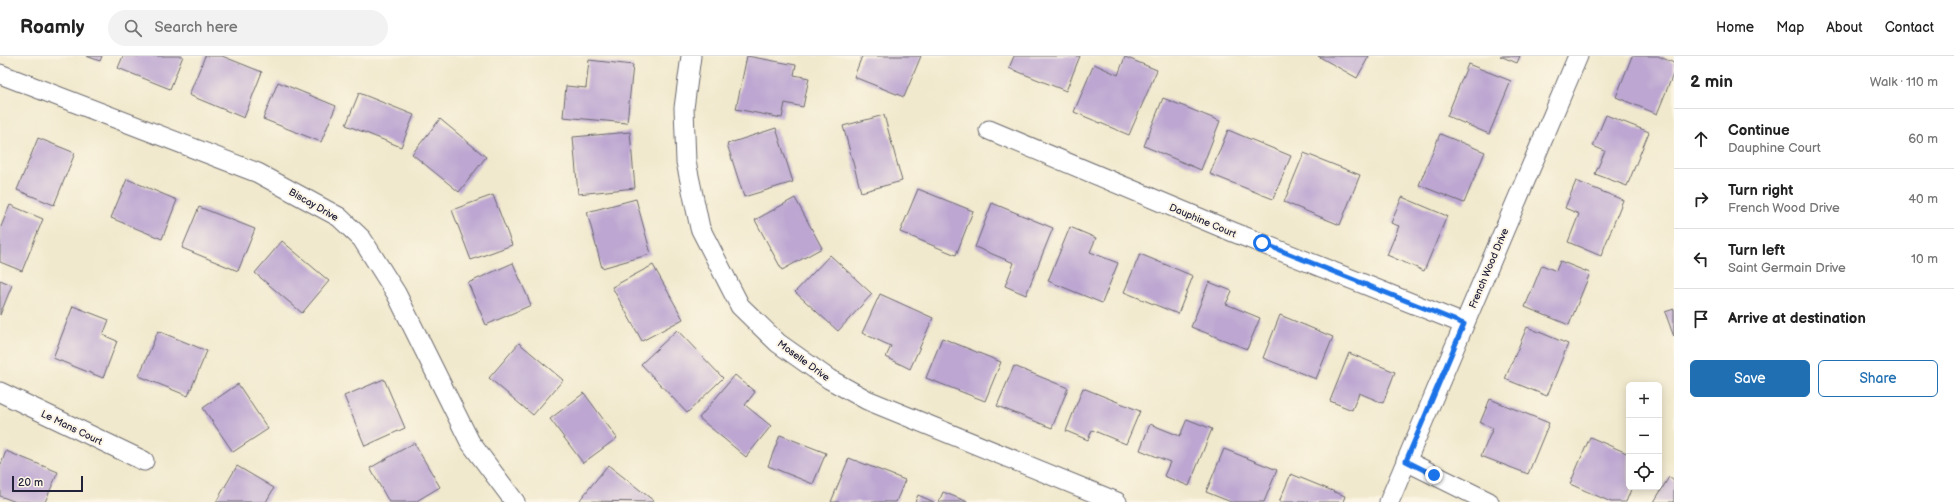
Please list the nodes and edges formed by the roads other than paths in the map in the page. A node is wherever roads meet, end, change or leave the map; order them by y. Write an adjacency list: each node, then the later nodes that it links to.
1 (691, 56): 10 (street, Moselle Drive)
2 (1578, 56): 5 (street, French Wood Drive)
3 (0, 74): 9 (street, Biscay Drive)
4 (989, 130): 5 (street, Dauphine Court)
5 (1464, 324): 7 (street, French Wood Drive)
6 (0, 392): 8 (street, Le Mans Court)
7 (1406, 461): 11 (street, French Wood Drive); 12 (street)
8 (144, 462)
9 (515, 502)
10 (1117, 502)
11 (1389, 502)
12 (1489, 502)

